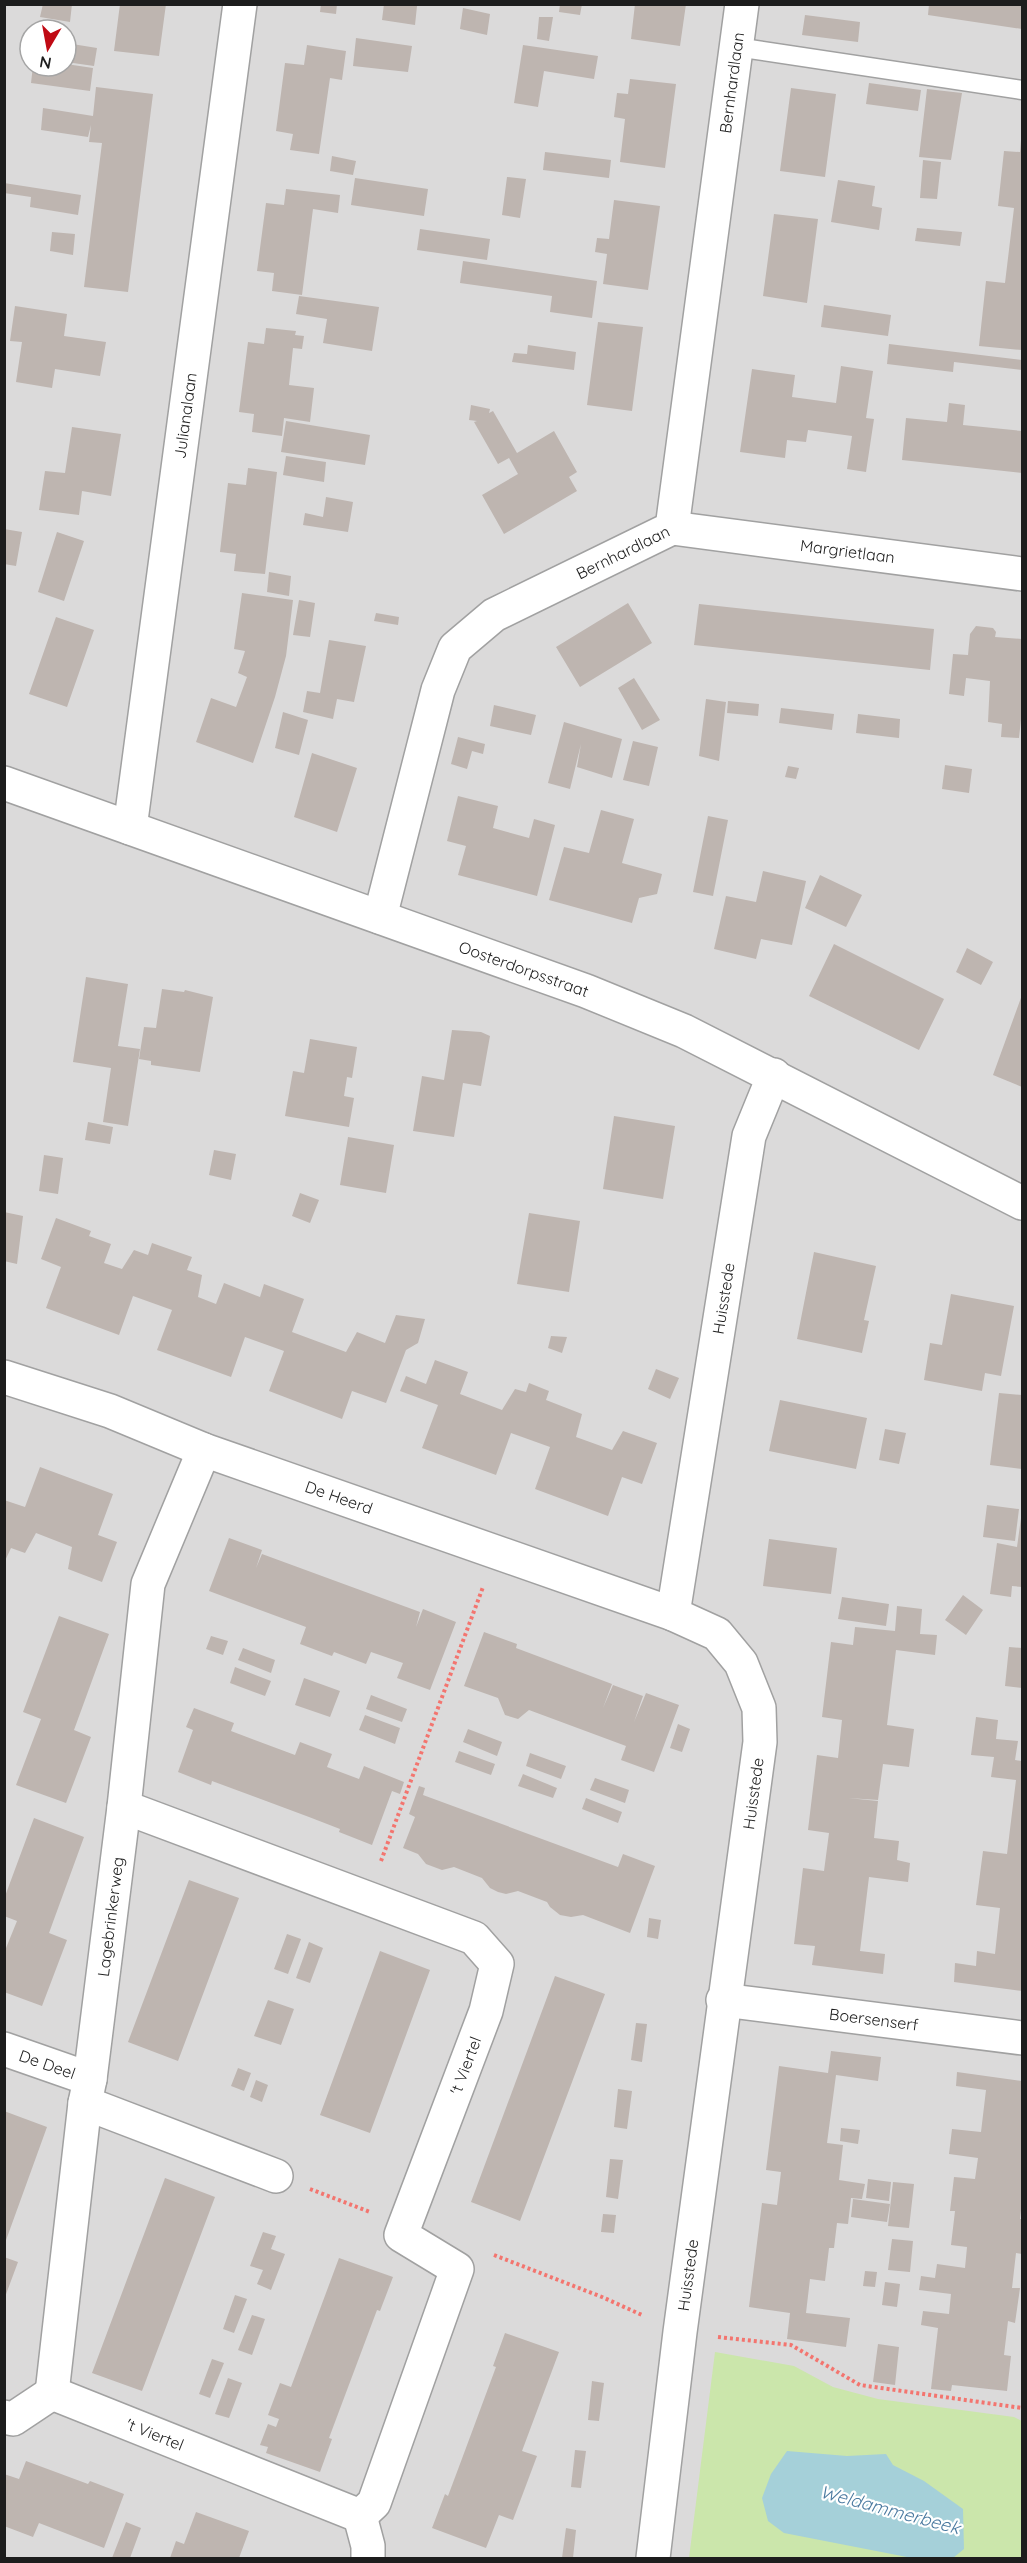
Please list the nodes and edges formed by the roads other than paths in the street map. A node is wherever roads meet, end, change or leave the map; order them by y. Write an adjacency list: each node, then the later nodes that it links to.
1 (240, 4): 8 (street, Julianalaan)
2 (742, 4): 3 (street, Bernhardlaan)
3 (736, 47): 4 (lane); 5 (street, Bernhardlaan)
4 (1023, 90)
5 (672, 528): 6 (street, Margrietlaan); 9 (street, Bernhardlaan)
6 (1023, 574)
7 (4, 783): 8 (street, Oosterdorpsstraat)
8 (130, 828): 9 (street, Oosterdorpsstraat)
9 (380, 917): 10 (street, Oosterdorpsstraat)
10 (774, 1075): 11 (street, Oosterdorpsstraat); 14 (street, Huisstede)
11 (1023, 1203)
12 (4, 1377): 13 (street, De Heerd)
13 (204, 1450): 14 (street, De Heerd); 15 (street, Lagebrinkerweg)
14 (673, 1614): 16 (street, Huisstede)
15 (124, 1807): 19 (street, Lagebrinkerweg); 23 (street, 't Viertel)
16 (723, 2000): 17 (street, Boersenserf); 25 (street, Huisstede)
17 (1023, 2038)
18 (4, 2049): 19 (street, De Deel)
19 (88, 2091): 20 (street); 21 (street, Lagebrinkerweg)
20 (276, 2176)
21 (52, 2393): 22 (street); 23 (street, 't Viertel)
22 (4, 2416)
23 (360, 2516): 24 (street)
24 (368, 2559)
25 (653, 2559)

